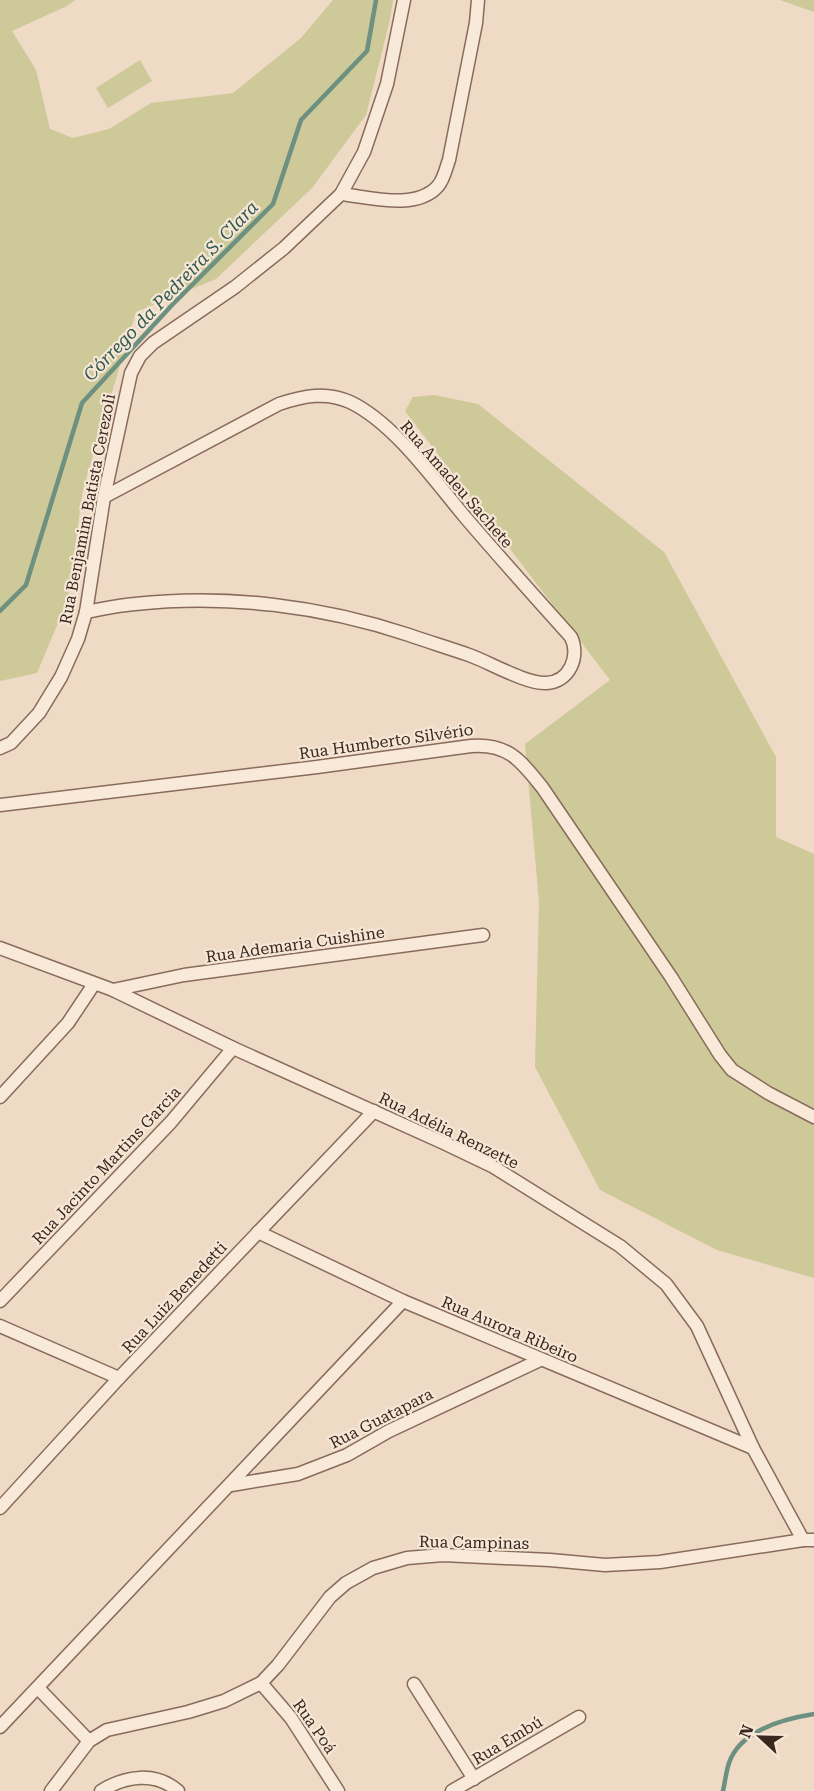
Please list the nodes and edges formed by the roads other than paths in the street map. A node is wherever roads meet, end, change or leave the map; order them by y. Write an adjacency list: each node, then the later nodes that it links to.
1 (404, 0): 3 (street, Rua Benjamim Batista Cerezoli)
2 (478, 0): 3 (street)
3 (341, 194): 4 (street, Rua Benjamim Batista Cerezoli)
4 (104, 497): 5 (street, Rua Benjamim Batista Cerezoli); 5 (street, Rua Amadeu Sachete)
5 (86, 612): 6 (street, Rua Benjamim Batista Cerezoli)
6 (0, 748)
7 (0, 806): 15 (street, Rua Humberto Silvério)
8 (483, 935): 11 (street, Rua Ademaria Cuishine)
9 (0, 948): 10 (street, Rua Adélia Renzette)
10 (94, 984): 11 (street, Rua Adélia Renzette); 13 (street)
11 (112, 990): 12 (street, Rua Adélia Renzette)
12 (232, 1048): 14 (street, Rua Adélia Renzette); 17 (street, Rua Jacinto Martins Garcia)
13 (0, 1097)
14 (374, 1111): 16 (street, Rua Luiz Benedetti); 22 (street, Rua Adélia Renzette)
15 (814, 1117)
16 (258, 1232): 18 (street, Rua Aurora Ribeiro); 21 (street, Rua Luiz Benedetti)
17 (0, 1301)
18 (404, 1301): 20 (street, Rua Aurora Ribeiro); 23 (street)
19 (0, 1326): 21 (street)
20 (540, 1360): 22 (street, Rua Aurora Ribeiro); 23 (street, Rua Guatapara)
21 (119, 1378): 24 (street, Rua Luiz Benedetti)
22 (753, 1448): 25 (street, Rua Adélia Renzette)
23 (231, 1485): 28 (street)
24 (0, 1508)
25 (808, 1540): 26 (street, Rua Campinas)
26 (261, 1683): 31 (street, Rua Campinas); 36 (street, Rua Poá)
27 (414, 1684): 32 (street)
28 (38, 1688): 30 (street); 31 (street)
29 (579, 1717): 32 (street, Rua Embú)
30 (0, 1727)
31 (89, 1741): 33 (street, Rua Campinas)
32 (474, 1779): 37 (street, Rua Embú)
33 (51, 1791)
34 (101, 1791): 35 (street)
35 (178, 1791)
36 (338, 1791)
37 (452, 1791)

